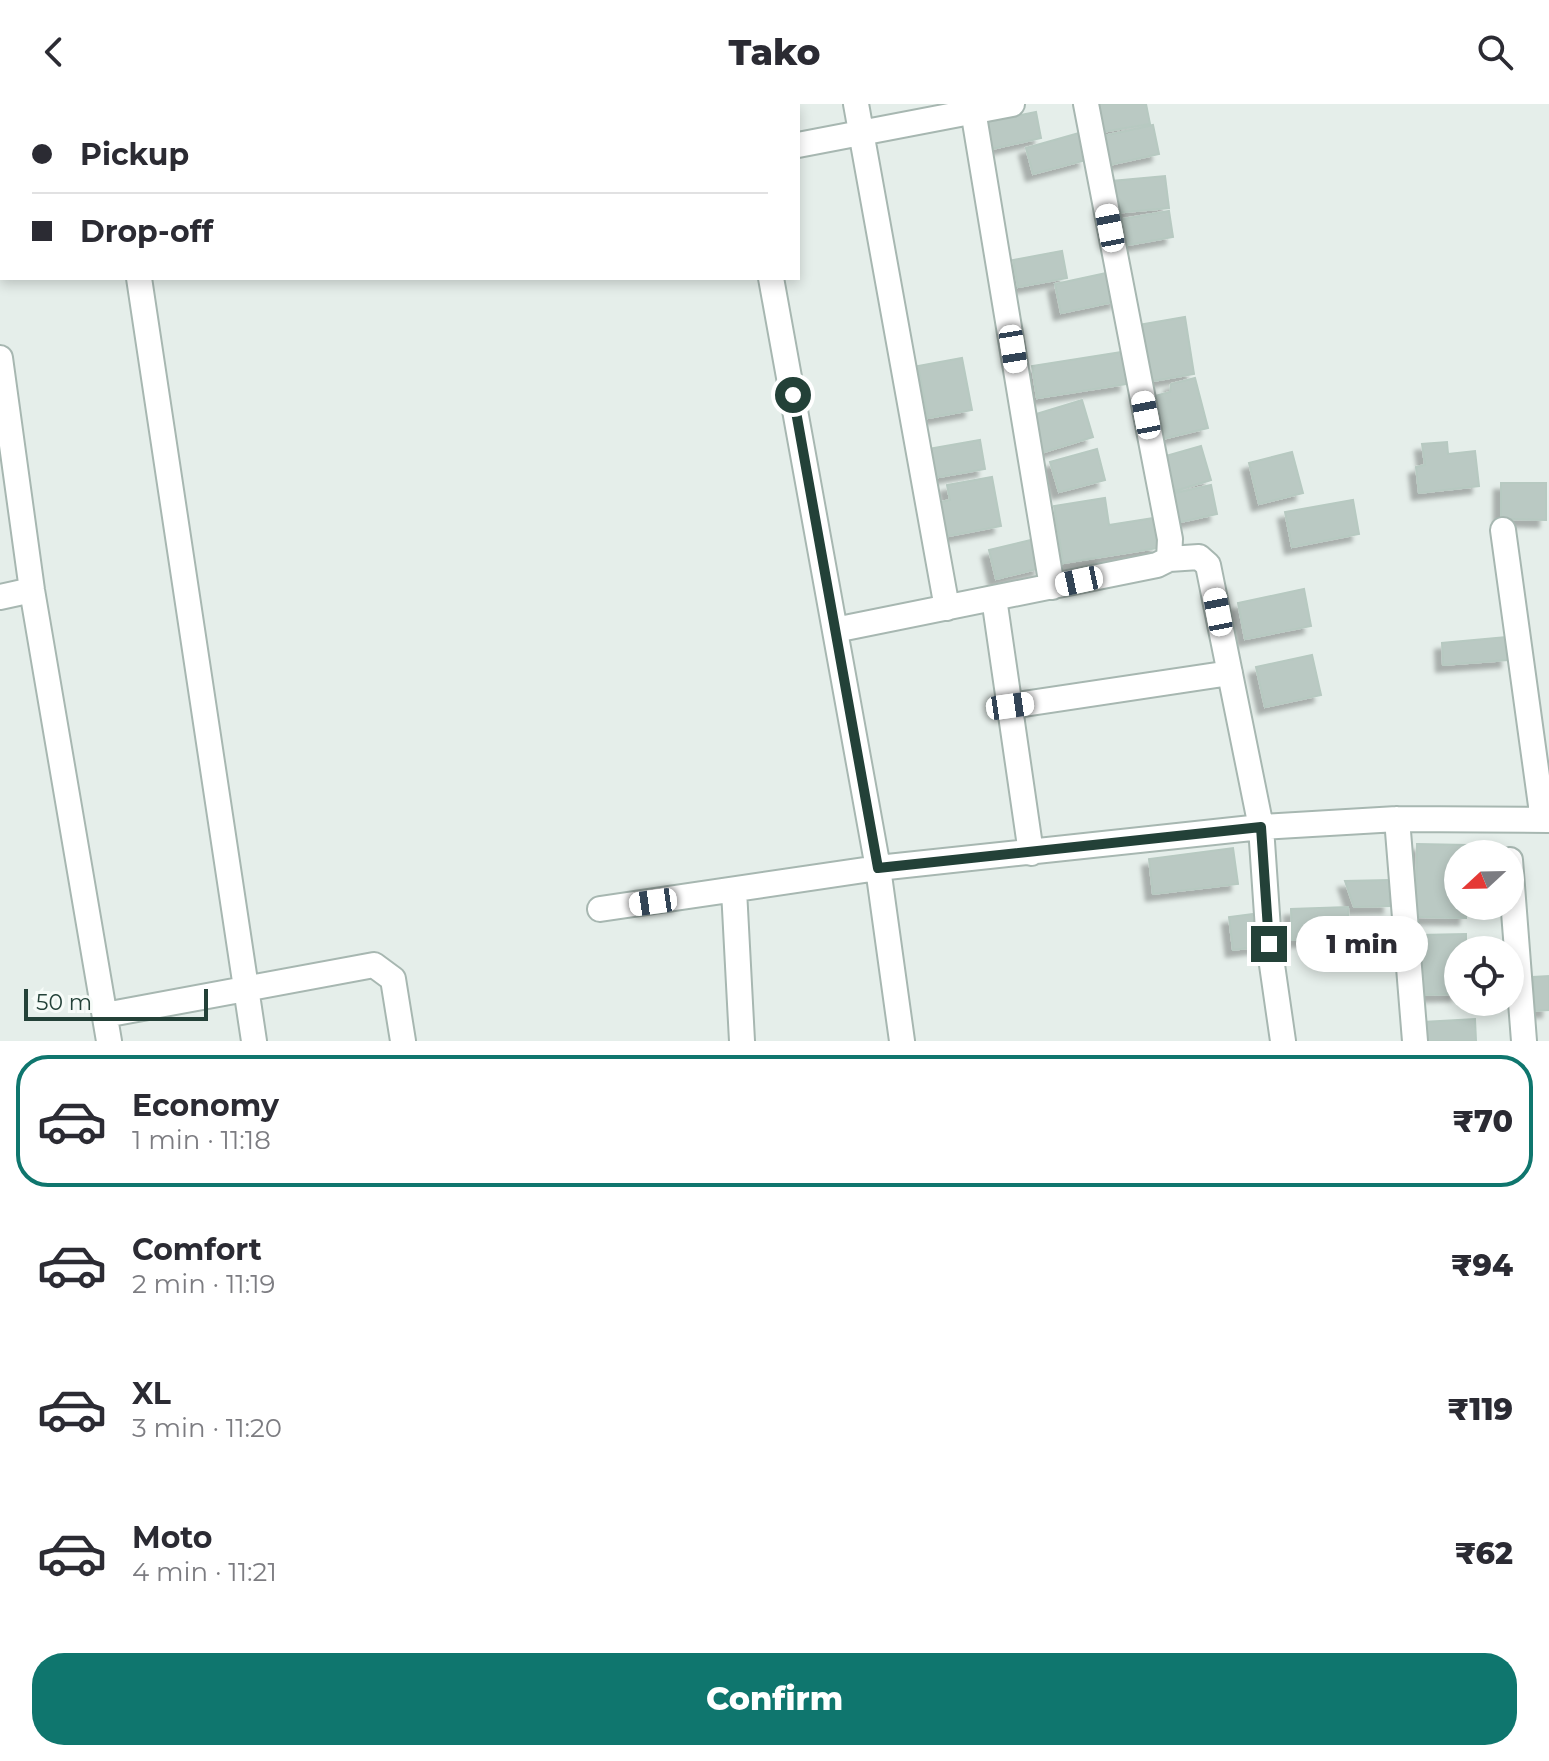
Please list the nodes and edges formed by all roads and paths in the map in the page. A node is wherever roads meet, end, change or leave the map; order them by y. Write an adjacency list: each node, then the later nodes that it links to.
1 (856, 104): 5 (street)
2 (1012, 104): 4 (street)
3 (1086, 104): 11 (street)
4 (973, 108): 5 (street); 12 (street)
5 (862, 133): 6 (street); 16 (street)
6 (800, 145)
7 (139, 280): 30 (street)
8 (771, 280): 17 (street)
9 (0, 358): 13 (street)
10 (1503, 530): 22 (street)
11 (1169, 559): 12 (street); 18 (street)
12 (1052, 587): 15 (street)
13 (32, 590): 14 (street); 31 (street)
14 (0, 597)
15 (994, 598): 16 (street); 19 (street)
16 (947, 608): 17 (street)
17 (835, 630): 26 (street)
18 (1230, 673): 19 (street); 23 (street)
19 (1010, 706): 25 (street)
20 (1397, 819): 21 (street); 23 (street); 38 (street)
21 (1507, 819): 22 (street); 24 (street)
22 (1546, 820)
23 (1261, 827): 25 (street); 37 (street)
24 (1509, 840)
25 (1031, 853): 26 (street)
26 (878, 868): 27 (street); 36 (street)
27 (734, 890): 28 (street); 35 (street)
28 (600, 909)
29 (1515, 920): 39 (street)
30 (245, 989): 31 (street); 33 (street); 34 (street)
31 (105, 1015): 32 (street)
32 (109, 1041)
33 (254, 1041)
34 (403, 1041)
35 (742, 1041)
36 (902, 1041)
37 (1283, 1041)
38 (1415, 1041)
39 (1524, 1041)

